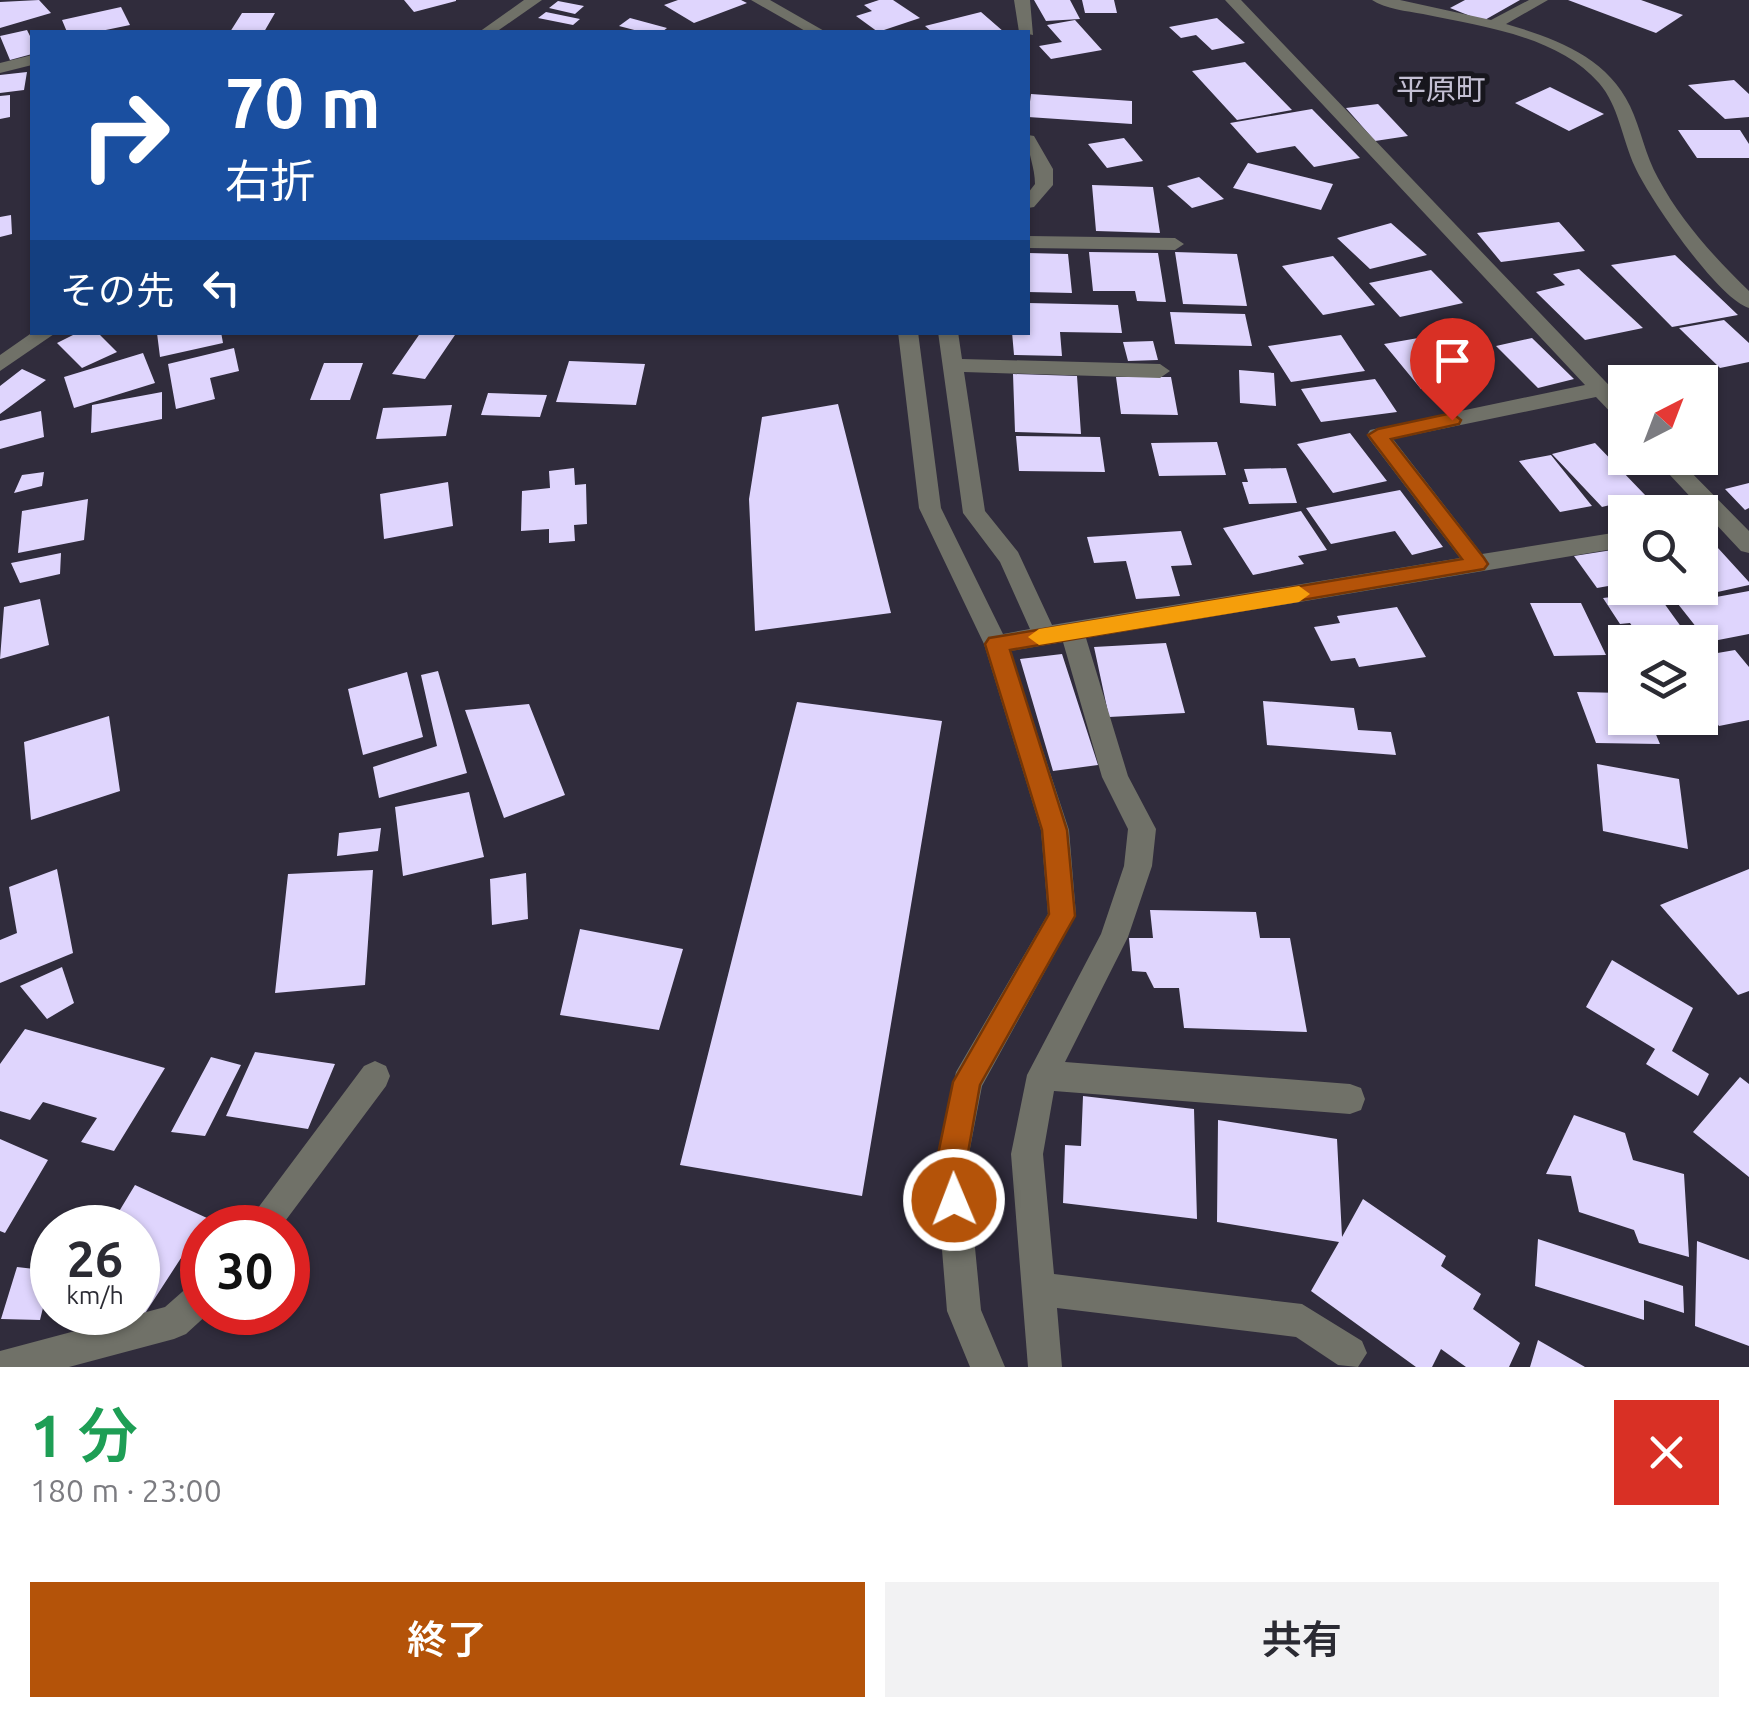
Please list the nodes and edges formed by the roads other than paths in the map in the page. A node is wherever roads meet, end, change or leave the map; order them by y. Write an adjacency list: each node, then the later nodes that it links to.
1 (493, 0): 8 (street)
2 (534, 0): 8 (street)
3 (759, 0): 11 (street)
4 (1022, 0): 12 (street)
5 (1233, 0): 26 (street)
6 (1380, 0): 9 (street)
7 (1540, 0): 9 (street)
8 (506, 19): 10 (street)
9 (1493, 25): 19 (street)
10 (489, 30)
11 (814, 30)
12 (1027, 30)
13 (30, 60): 14 (street)
14 (0, 68)
15 (1030, 144): 16 (street)
16 (1030, 200)
17 (1030, 242): 18 (street)
18 (1176, 244)
19 (1749, 302)
20 (43, 335): 23 (street)
21 (908, 335): 33 (street)
22 (948, 335): 24 (street)
23 (0, 365)
24 (953, 365): 25 (street); 32 (street)
25 (1160, 371)
26 (1600, 389): 27 (street); 31 (street)
27 (1608, 397)
28 (1682, 475): 29 (street)
29 (1742, 536)
30 (1608, 542): 31 (street)
31 (1477, 564): 32 (street)
32 (1058, 634): 33 (street); 34 (street)
33 (996, 644): 42 (street)
34 (1042, 1074): 36 (street); 38 (street)
35 (374, 1076): 37 (street)
36 (1350, 1099)
37 (276, 1205)
38 (1038, 1289): 40 (street); 43 (street)
39 (180, 1317): 41 (street)
40 (1350, 1352)
41 (4, 1367)
42 (988, 1367)
43 (1045, 1367)

